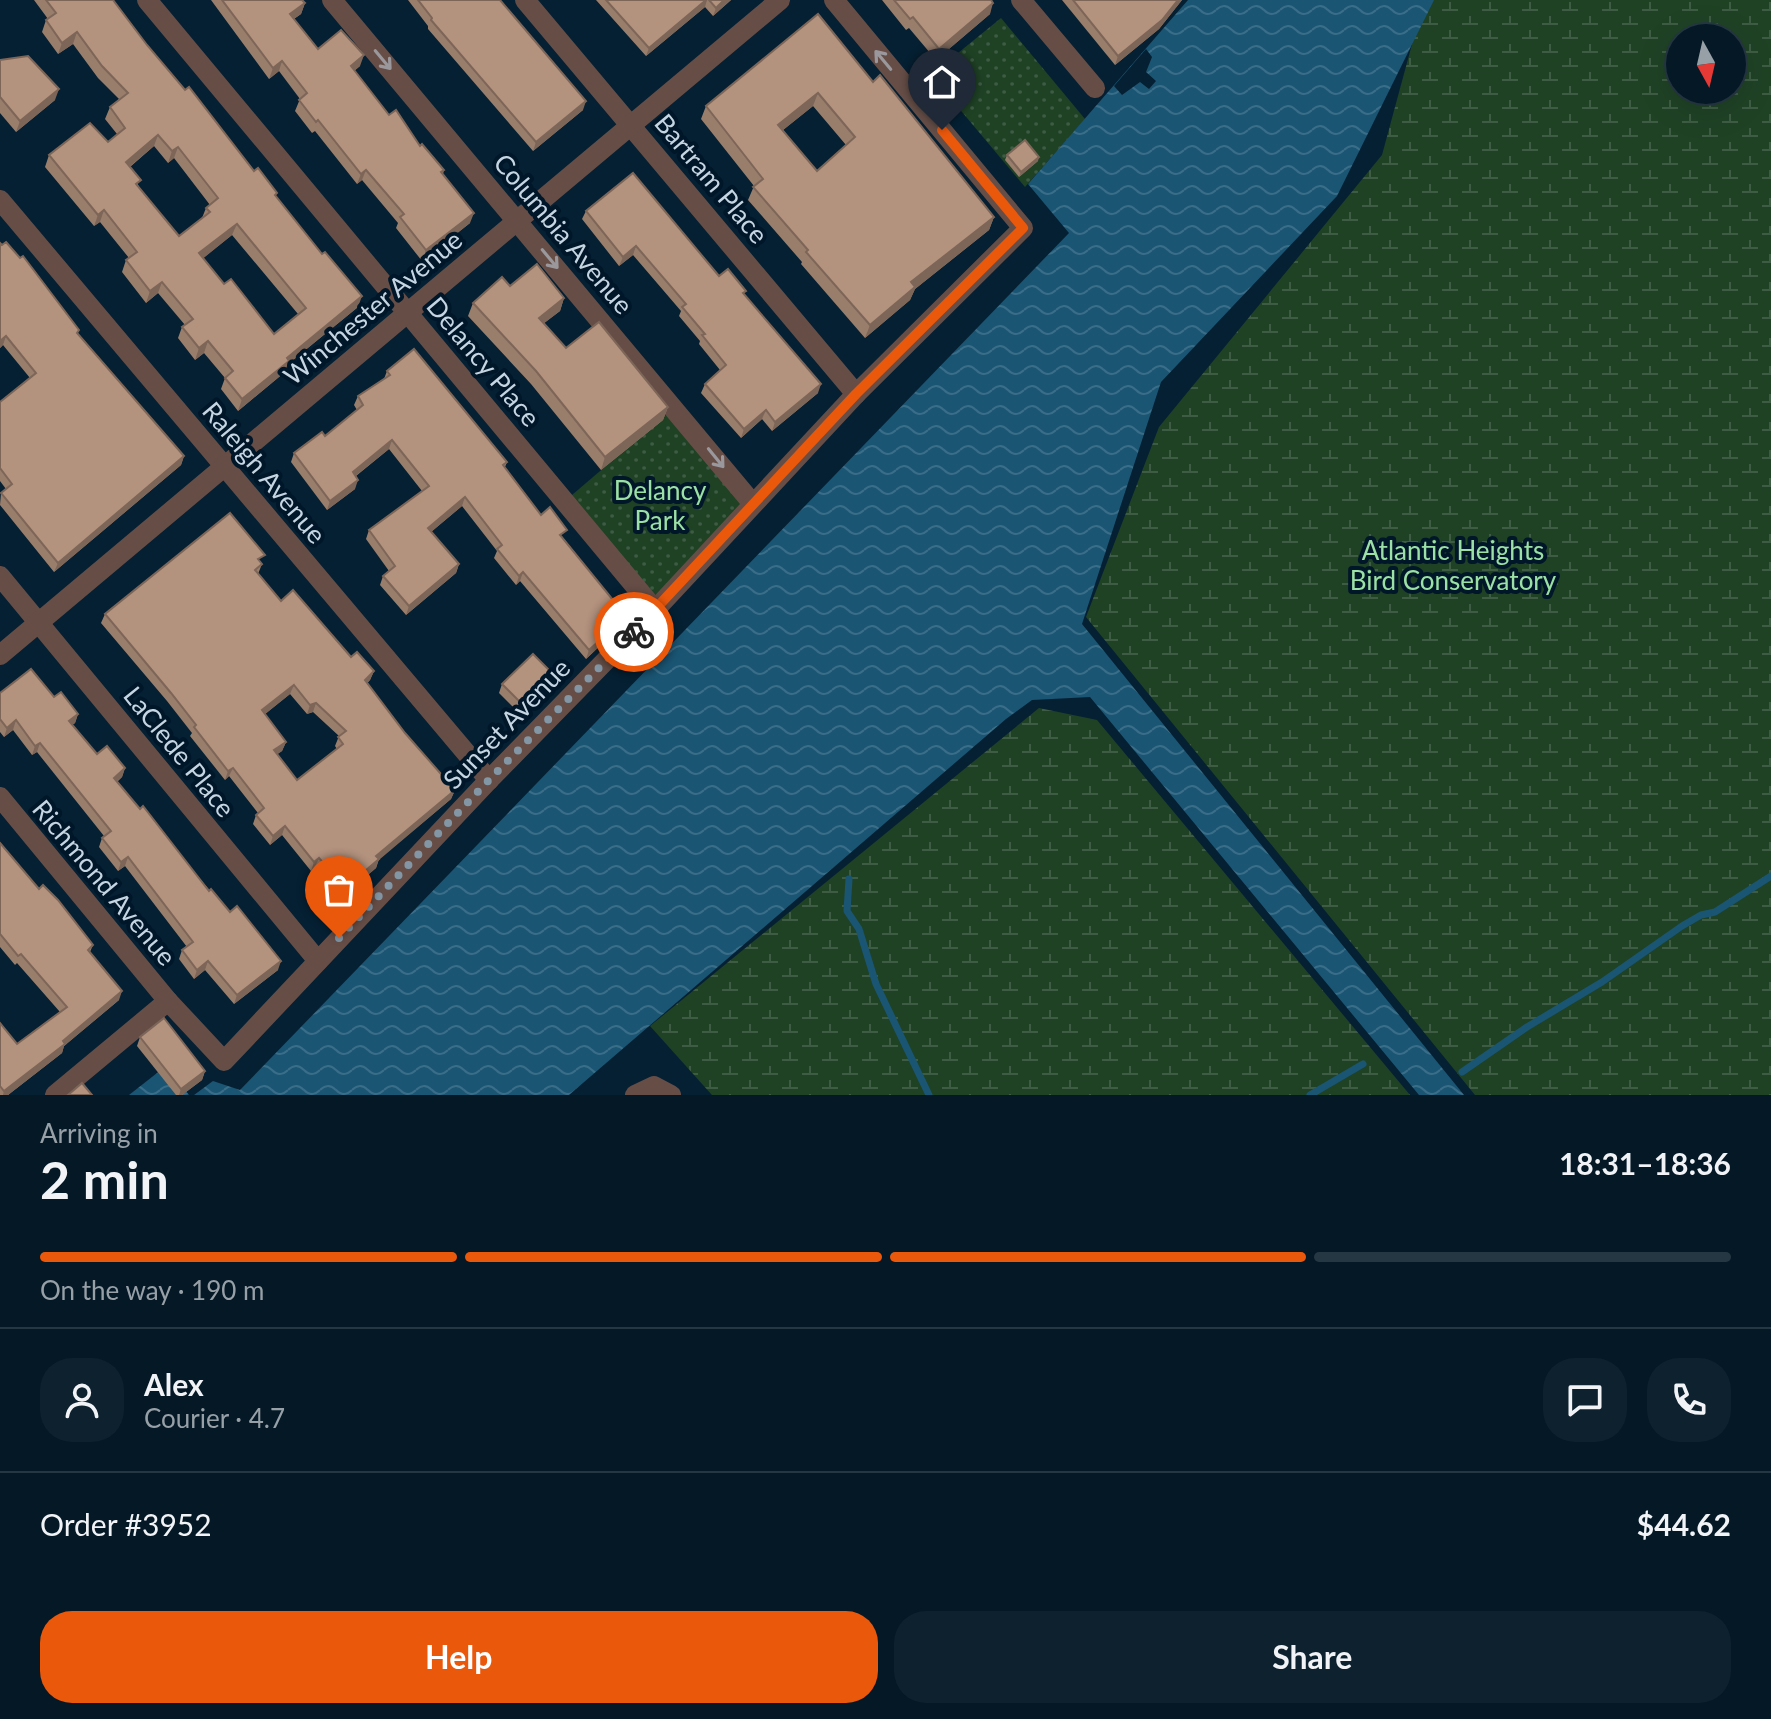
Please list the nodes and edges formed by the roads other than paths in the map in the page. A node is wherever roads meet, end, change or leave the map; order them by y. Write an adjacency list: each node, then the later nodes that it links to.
1 (147, 0): 11 (street, Delancy Place)
2 (332, 0): 10 (street, Columbia Avenue, one-way to 10)
3 (525, 0): 8 (street, Bartram Place)
4 (780, 0): 8 (street, Winchester Avenue)
5 (834, 0): 12 (street, Sunset Avenue, one-way to 5)
6 (1021, 0): 7 (street)
7 (1095, 88)
8 (632, 125): 10 (street, Winchester Avenue); 12 (street, Bartram Place)
9 (0, 200): 13 (street, Raleigh Avenue)
10 (517, 220): 11 (street, Winchester Avenue); 14 (street, Columbia Avenue, one-way to 14)
11 (408, 313): 13 (street, Winchester Avenue); 16 (street, Delancy Place)
12 (856, 394): 14 (street, Sunset Avenue)
13 (224, 467): 17 (street, Winchester Avenue); 19 (street, Raleigh Avenue)
14 (753, 504): 16 (street, Sunset Avenue)
15 (0, 576): 17 (street, LaClede Place)
16 (655, 610): 19 (street, Sunset Avenue)
17 (39, 623): 18 (street, Winchester Avenue); 21 (street, LaClede Place)
18 (0, 655)
19 (489, 780): 21 (street, Sunset Avenue)
20 (0, 797): 22 (street, Richmond Avenue)
21 (318, 961): 22 (street, Sunset Avenue)
22 (168, 1001): 23 (street)
23 (55, 1095)

